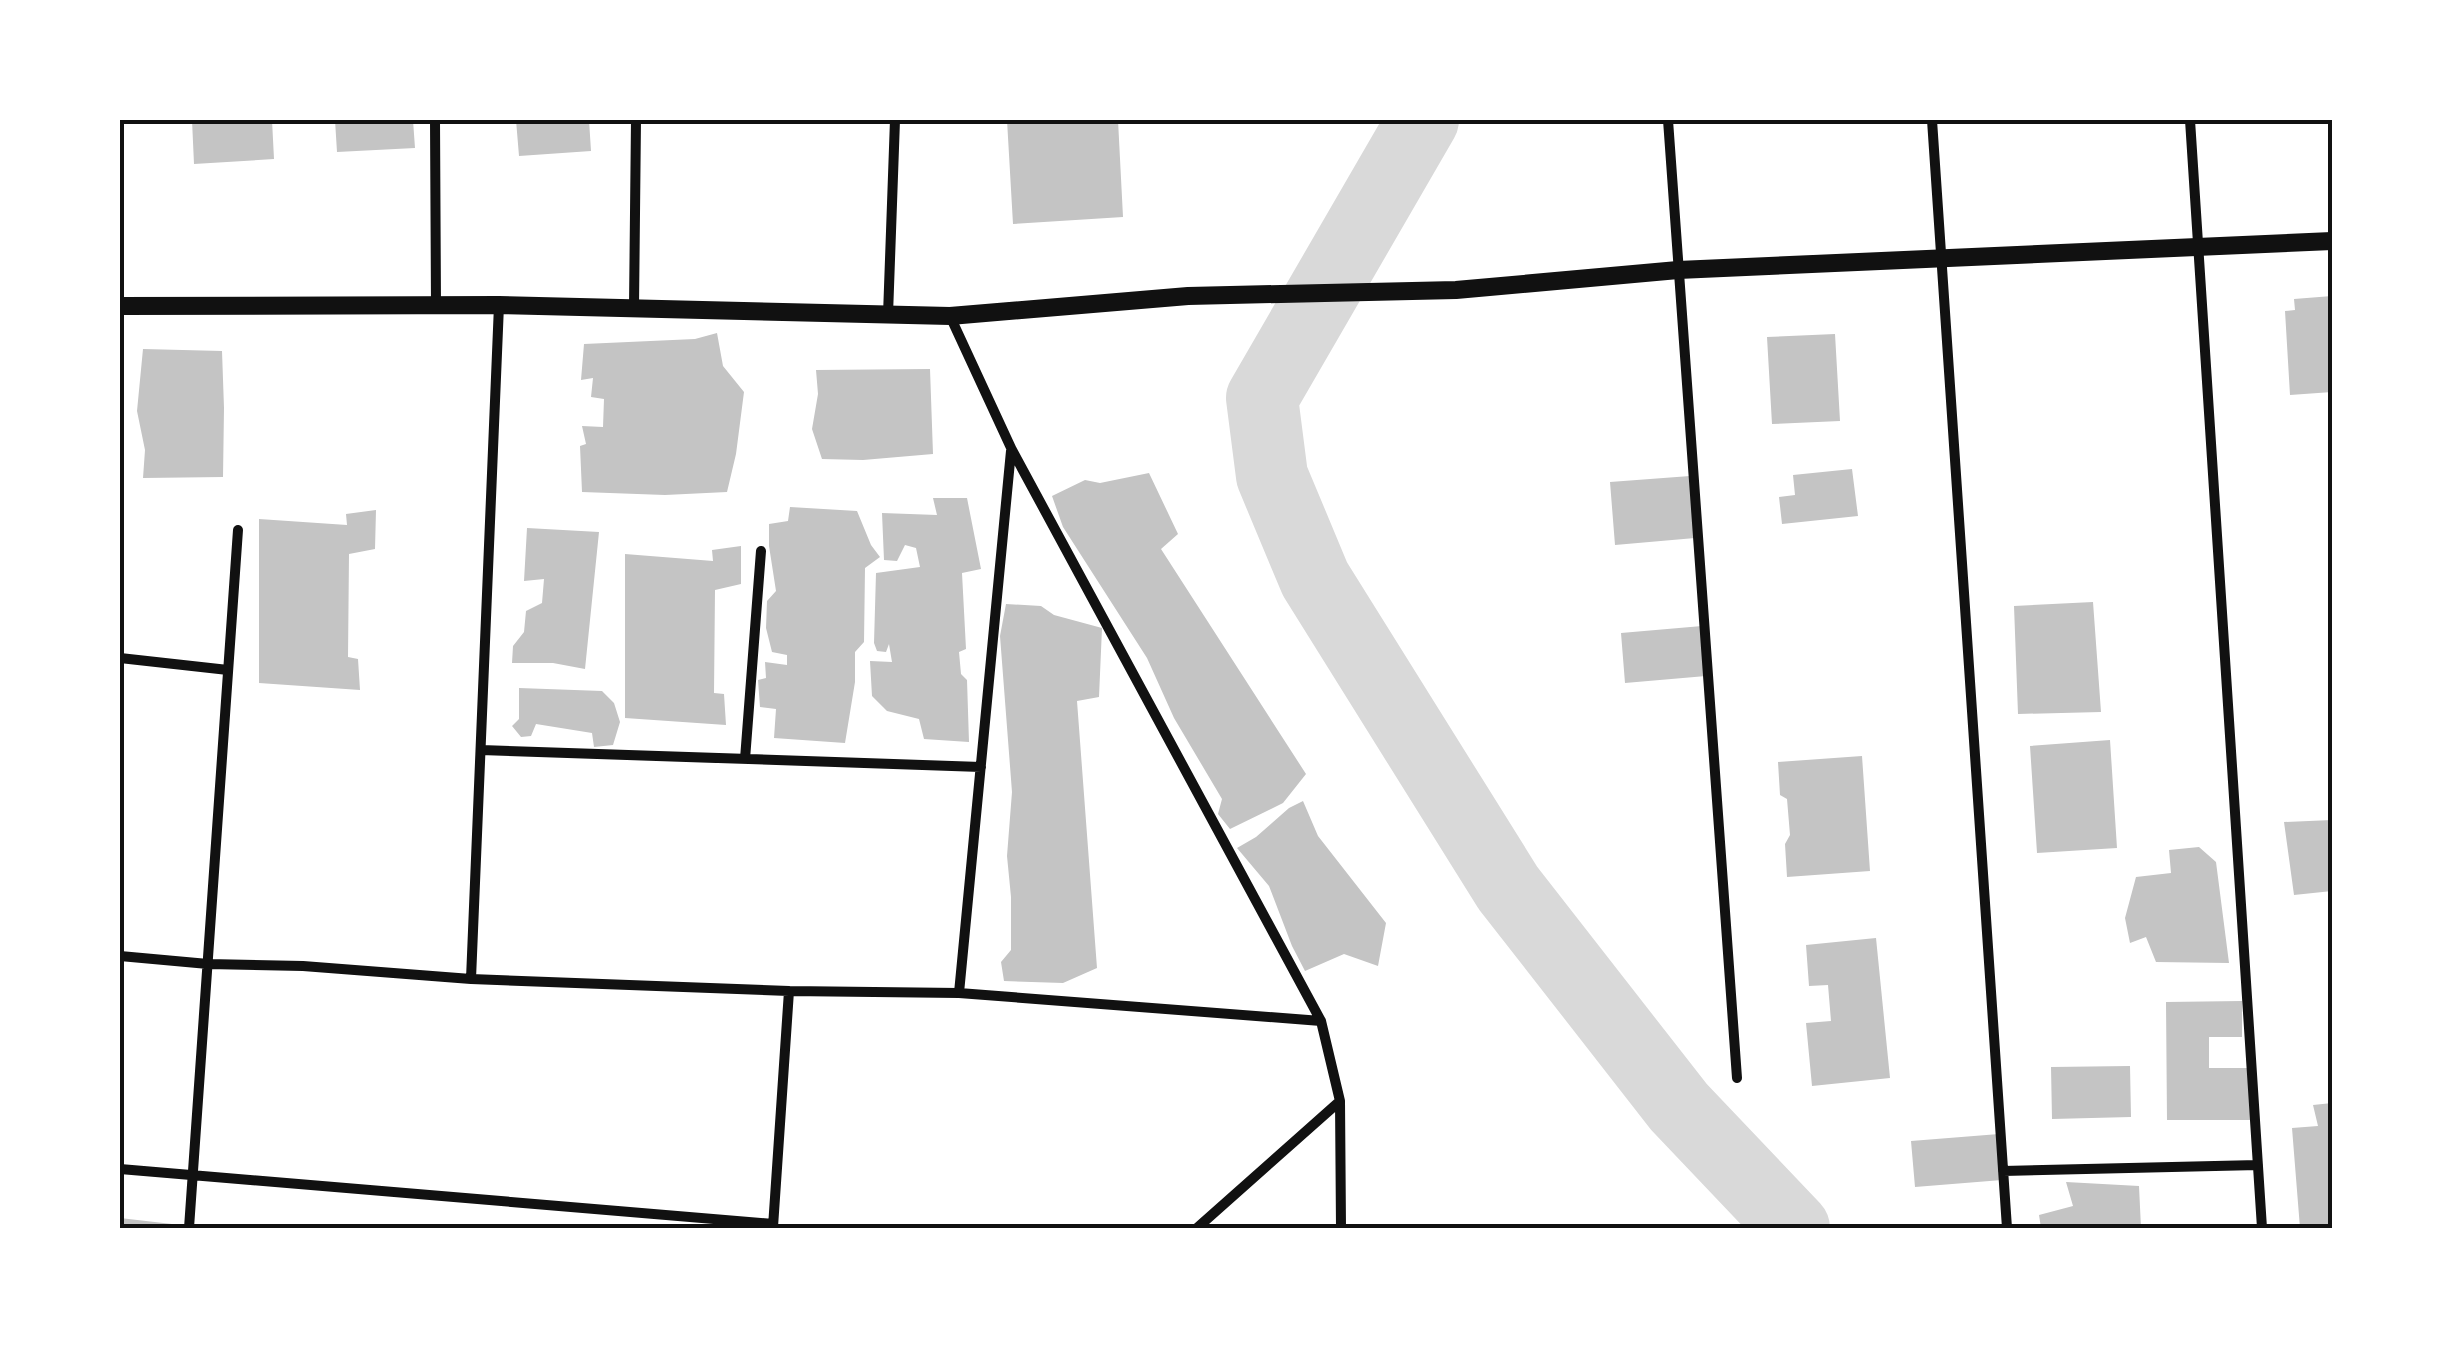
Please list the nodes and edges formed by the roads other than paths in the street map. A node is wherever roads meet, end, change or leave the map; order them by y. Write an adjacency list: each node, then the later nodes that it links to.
1 (436, 120): 11 (street)
2 (636, 120): 14 (street)
3 (895, 120): 15 (street)
4 (1668, 120): 10 (street)
5 (1932, 120): 9 (street)
6 (2190, 120): 8 (street)
7 (2332, 241): 8 (street)
8 (2199, 246): 9 (street); 33 (street)
9 (1942, 258): 10 (street); 35 (street)
10 (1678, 270): 16 (street); 31 (street)
11 (436, 305): 12 (street); 13 (street)
12 (499, 305): 14 (street); 22 (street)
13 (120, 306)
14 (634, 307): 15 (street)
15 (888, 315): 16 (street)
16 (950, 316): 17 (street)
17 (1012, 450): 24 (street); 30 (street)
18 (238, 530): 21 (street)
19 (761, 551): 23 (street)
20 (120, 658): 21 (street)
21 (228, 670): 26 (street)
22 (481, 750): 23 (street); 27 (street)
23 (745, 759): 24 (street)
24 (981, 767): 29 (street)
25 (120, 956): 26 (street)
26 (208, 964): 27 (street); 36 (street)
27 (471, 979): 28 (street)
28 (789, 990): 29 (street); 37 (street)
29 (959, 993): 30 (street)
30 (1321, 1021): 32 (street)
31 (1738, 1078)
32 (1340, 1101): 39 (street); 40 (street)
33 (2258, 1166): 35 (street); 42 (street)
34 (120, 1169): 36 (street)
35 (2003, 1171): 41 (street)
36 (193, 1175): 37 (street); 38 (street)
37 (773, 1226)
38 (189, 1228)
39 (1197, 1228)
40 (1341, 1228)
41 (2006, 1228)
42 (2262, 1228)

